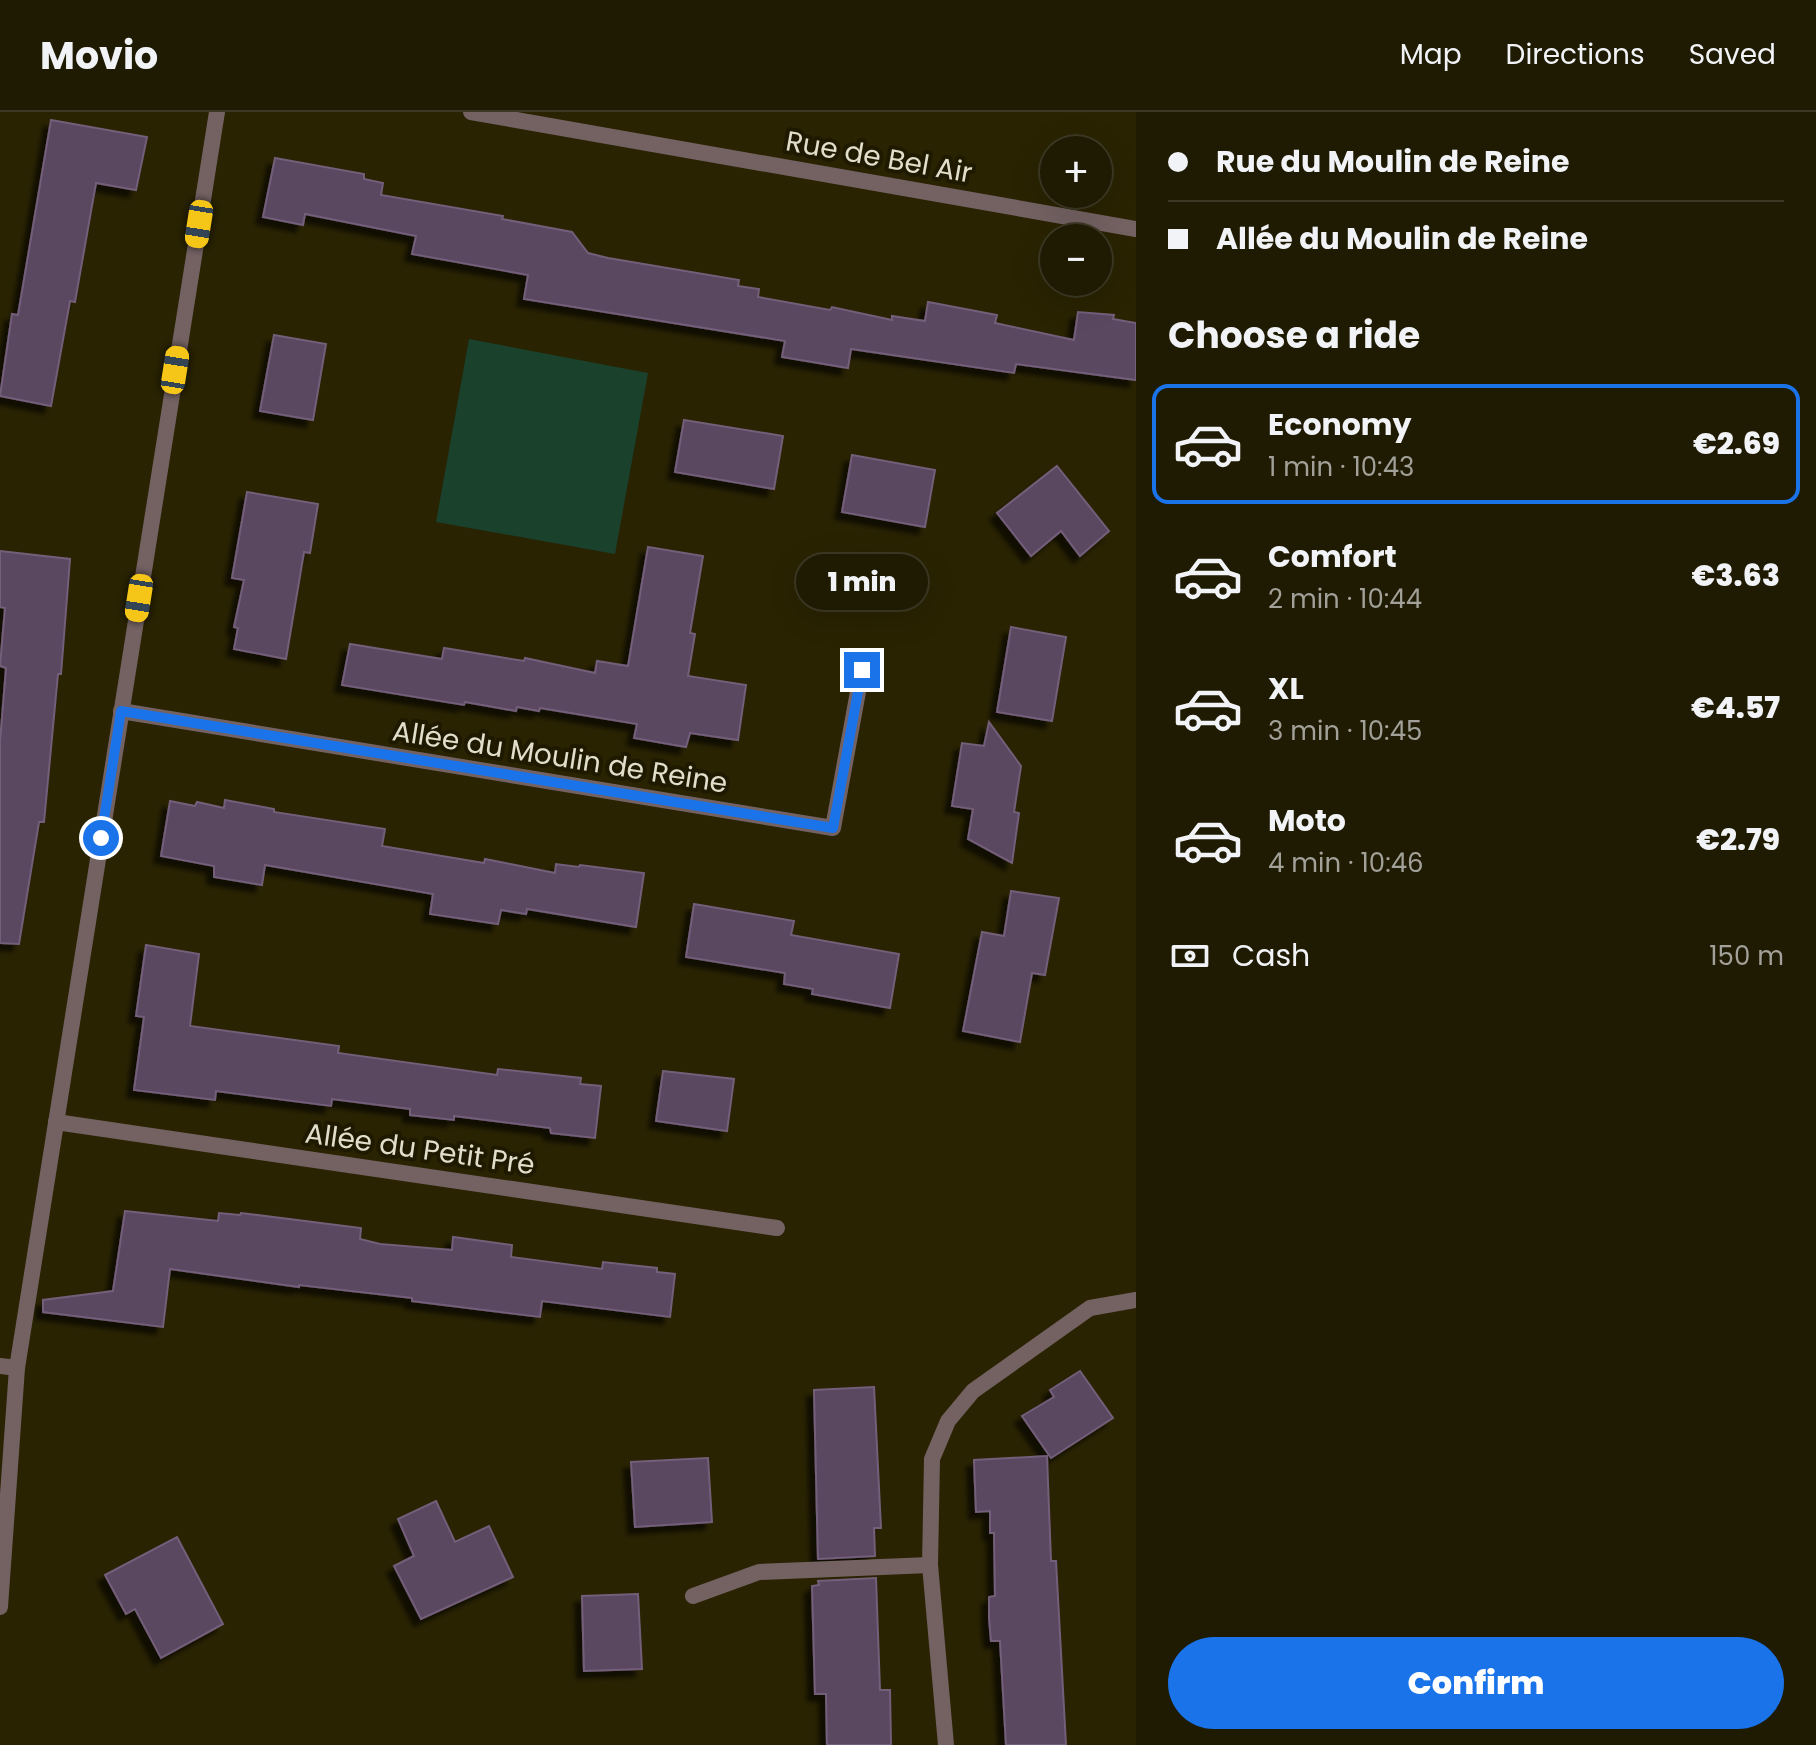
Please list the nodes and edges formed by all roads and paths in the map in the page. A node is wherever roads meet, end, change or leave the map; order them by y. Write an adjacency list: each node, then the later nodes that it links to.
1 (217, 112): 5 (street)
2 (471, 112): 3 (street, Rue de Bel Air)
3 (1136, 229)
4 (862, 670): 5 (street, Allée du Moulin de Reine)
5 (121, 711): 6 (street)
6 (56, 1122): 7 (street, Allée du Petit Pré); 9 (street)
7 (777, 1228)
8 (1136, 1300): 10 (street)
9 (8, 1367): 12 (street)
10 (930, 1565): 11 (street); 13 (street)
11 (693, 1596)
12 (0, 1607)
13 (946, 1745)

